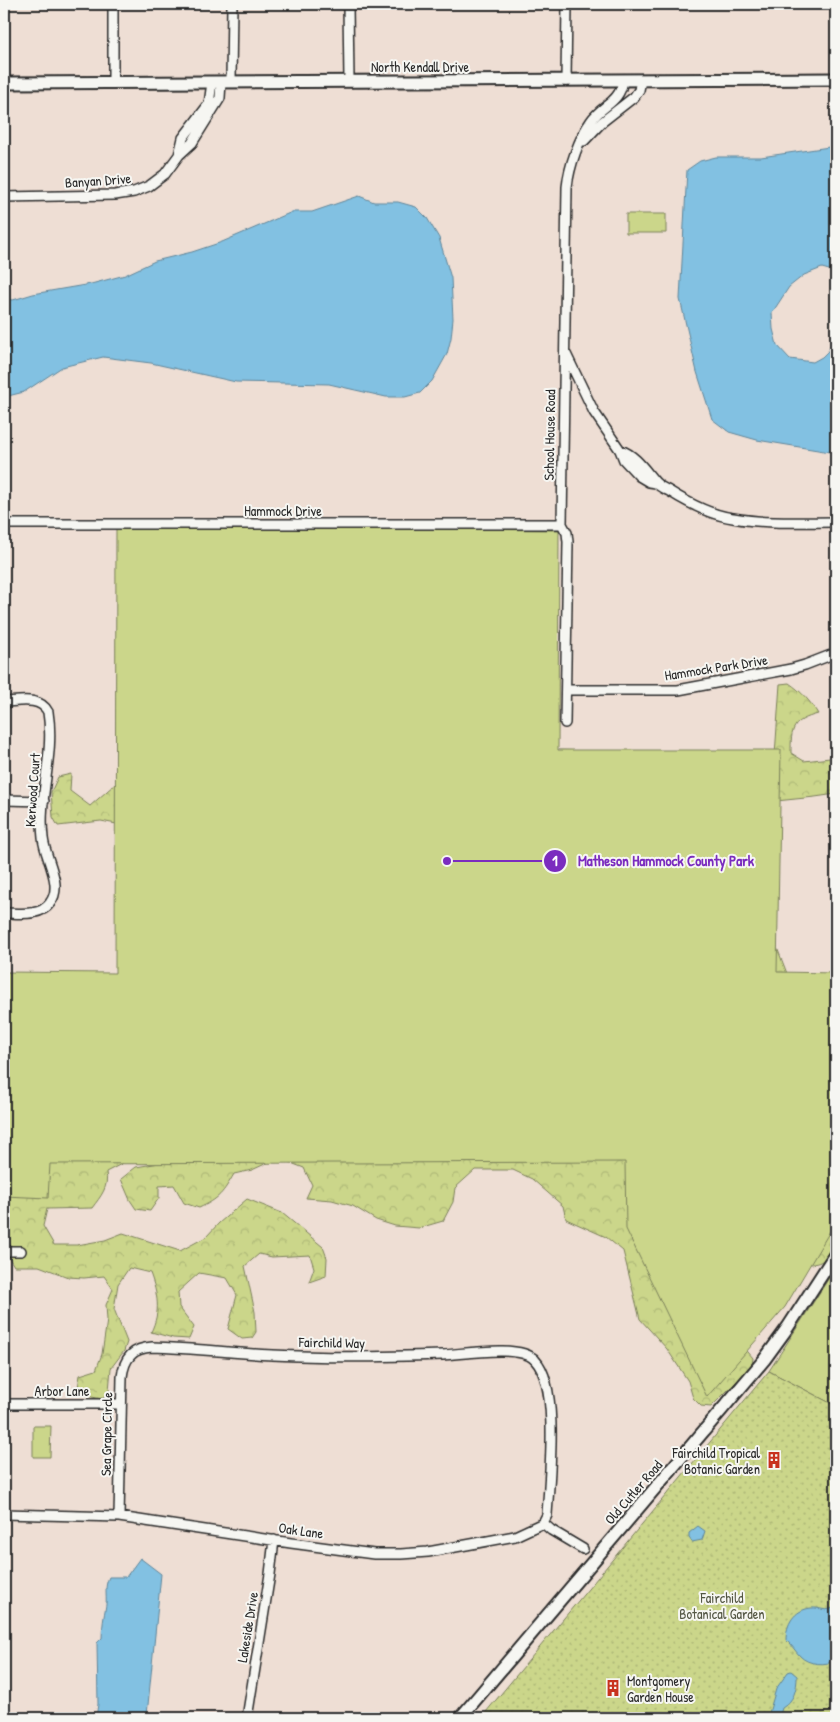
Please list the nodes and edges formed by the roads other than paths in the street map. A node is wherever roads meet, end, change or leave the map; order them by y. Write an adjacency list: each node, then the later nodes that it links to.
1 (113, 4): 10 (street)
2 (232, 4): 11 (street, Banyan Drive)
3 (348, 4): 8 (street)
4 (567, 4): 9 (street)
5 (836, 79): 7 (street, North Kendall Drive)
6 (623, 80): 7 (street, North Kendall Drive); 9 (street, North Kendall Drive); 13 (street, School House Road)
7 (641, 80): 13 (street, School House Road)
8 (349, 81): 9 (street, North Kendall Drive); 11 (street, North Kendall Drive)
9 (566, 81)
10 (113, 82): 11 (street, North Kendall Drive); 12 (street, North Kendall Drive)
11 (221, 82): 14 (street, Banyan Drive)
12 (4, 83)
13 (578, 149): 15 (street, School House Road)
14 (4, 197)
15 (565, 351): 16 (street); 18 (street, School House Road)
16 (836, 522)
17 (4, 524): 18 (street, Hammock Drive)
18 (562, 524): 20 (street, School House Road)
19 (836, 653): 20 (street, Hammock Park Drive)
20 (566, 690): 22 (street, School House Road)
21 (7, 702): 24 (street, Kerwood Court)
22 (565, 723)
23 (4, 800): 24 (street)
24 (44, 801): 25 (street, Kerwood Court)
25 (4, 913)
26 (4, 1251): 27 (street)
27 (22, 1252)
28 (836, 1253): 38 (street, Old Cutler Road)
29 (130, 1354): 31 (street, Sea Grape Circle); 34 (street, Fairchild Way)
30 (4, 1404): 31 (street, Arbor Lane)
31 (121, 1404): 33 (street, Sea Grape Circle)
32 (4, 1514): 33 (street, Oak Lane)
33 (119, 1517): 35 (street, Oak Lane)
34 (542, 1523): 35 (street, Oak Lane); 36 (street)
35 (274, 1540): 37 (street, Lakeside Drive)
36 (582, 1549)
37 (247, 1718)
38 (460, 1718)

